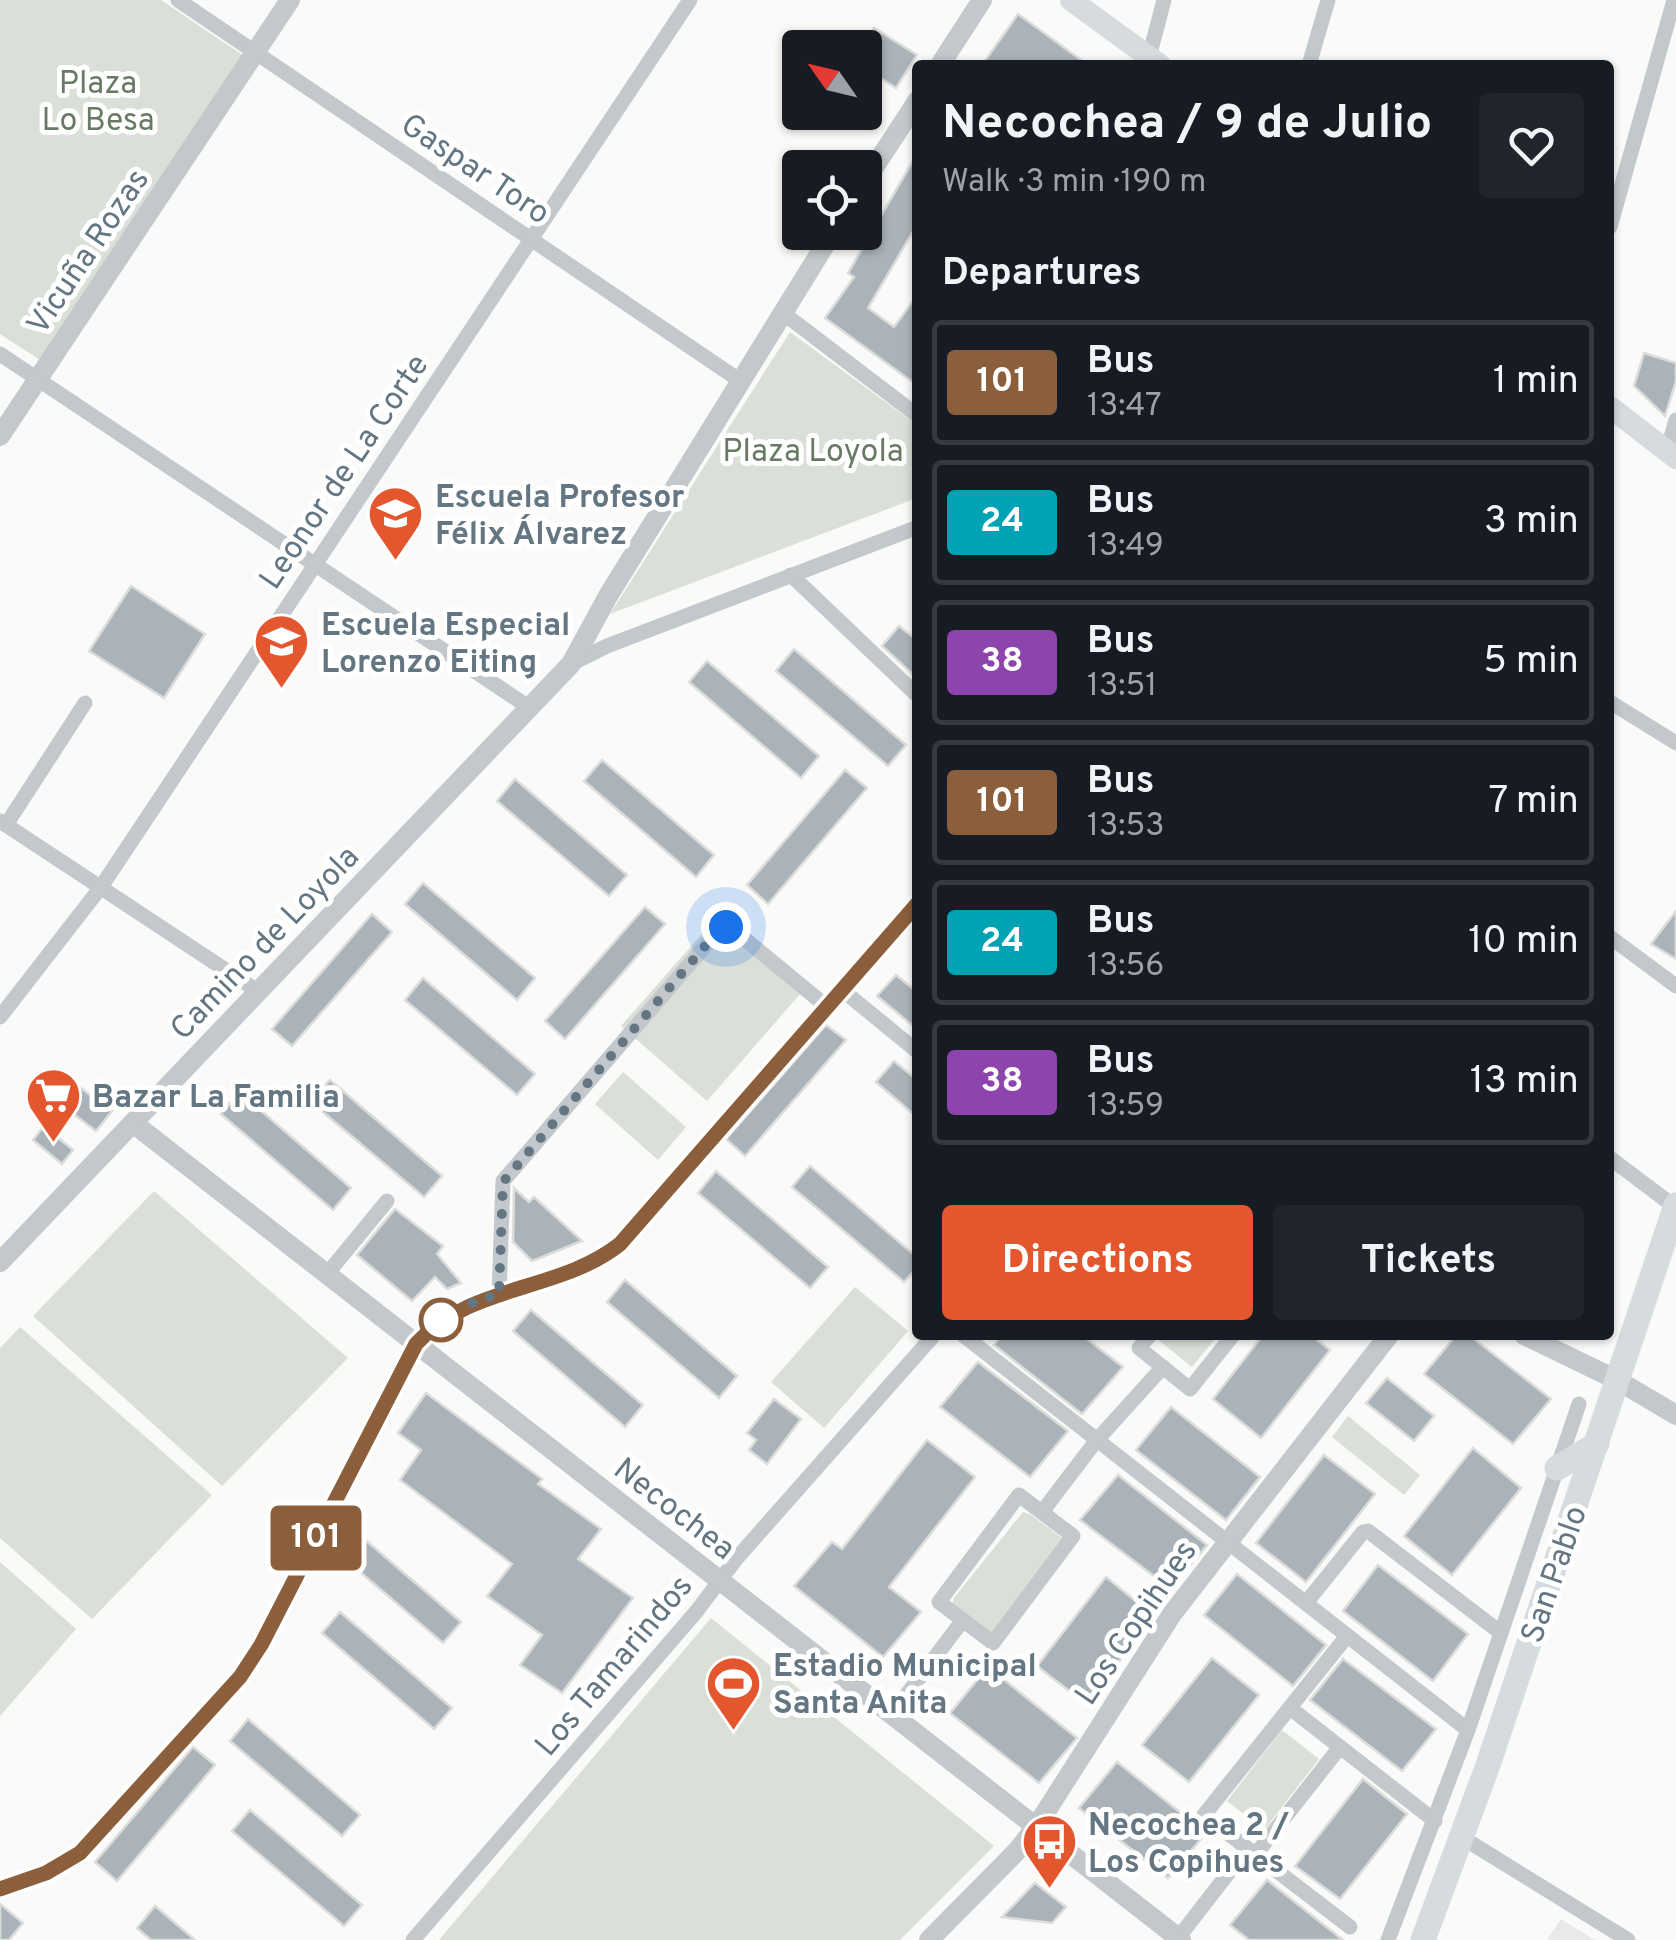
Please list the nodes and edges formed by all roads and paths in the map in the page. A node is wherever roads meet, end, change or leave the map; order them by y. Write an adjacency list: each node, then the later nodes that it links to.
1 (178, 0): 9 (street, Gaspar Toro)
2 (290, 0): 9 (street, Vicuña Rozas)
3 (690, 0): 17 (street, Leonor de La Corte)
4 (982, 0): 10 (street)
5 (1071, 0): 11 (main road)
6 (1164, 0): 12 (street)
7 (1328, 0): 13 (street)
8 (1674, 0): 16 (street)
9 (255, 52): 17 (street, Gaspar Toro); 21 (street, Vicuña Rozas)
10 (943, 60)
11 (1153, 60)
12 (1154, 60)
13 (1310, 60)
14 (912, 109): 15 (street)
15 (882, 155)
16 (1614, 213)
17 (530, 238): 22 (street, Gaspar Toro); 29 (street, Leonor de La Corte)
18 (822, 250): 19 (street, Camino de Loyola)
19 (783, 313): 22 (street, Camino de Loyola); 24 (street)
20 (0, 354): 21 (street)
21 (38, 380): 26 (street, Vicuña Rozas); 29 (street)
22 (742, 382): 31 (street, Camino de Loyola)
23 (1614, 410): 27 (main road)
24 (912, 411)
25 (1676, 420): 27 (street)
26 (0, 436)
27 (1671, 455)
28 (912, 529): 30 (street, Camino de Loyola)
29 (314, 565): 35 (street); 38 (street, Leonor de La Corte)
30 (791, 575): 31 (street, Camino de Loyola); 32 (street)
31 (572, 664): 35 (street, Camino de Loyola)
32 (912, 690)
33 (85, 703): 37 (street)
34 (1614, 704): 36 (street)
35 (530, 708): 43 (street, Camino de Loyola)
36 (1676, 743)
37 (3, 823): 38 (street)
38 (101, 887): 43 (street); 45 (street, Leonor de La Corte)
39 (912, 910): 42 (street)
40 (1614, 940): 41 (street)
41 (1676, 986)
42 (841, 989): 44 (street); 46 (street)
43 (258, 992): 47 (street, Camino de Loyola)
44 (826, 1006): 53 (street); 53 (street)
45 (0, 1016)
46 (912, 1047)
47 (134, 1123): 51 (street, Camino de Loyola); 52 (street, Necochea)
48 (1614, 1161): 50 (street)
49 (388, 1201): 52 (street)
50 (1676, 1206): 62 (main road, San Pablo)
51 (0, 1262)
52 (327, 1274): 60 (street, Necochea)
53 (499, 1294): 60 (street)
54 (930, 1340): 70 (street, Los Tamarindos)
55 (969, 1340): 65 (street)
56 (1146, 1340): 61 (street)
57 (1228, 1340): 61 (street)
58 (1385, 1340): 69 (street, Los Copihues)
59 (1534, 1340): 62 (street)
60 (416, 1344): 70 (street, Necochea); 83 (street)
61 (1163, 1367): 65 (street)
62 (1618, 1380): 64 (street); 66 (main road, San Pablo)
63 (1580, 1404): 67 (street, San Pablo)
64 (1676, 1415)
65 (1096, 1440): 68 (street); 69 (street)
66 (1597, 1444): 67 (main road); 81 (main road, San Pablo)
67 (1557, 1468): 73 (street, San Pablo)
68 (1042, 1512): 72 (street); 72 (street)
69 (1226, 1541): 71 (street); 80 (street, Los Copihues)
70 (720, 1581): 76 (street, Necochea); 86 (street, Los Tamarindos)
71 (1306, 1603): 73 (street); 74 (street)
72 (963, 1620): 76 (street)
73 (1501, 1633): 77 (street, San Pablo)
74 (1347, 1636): 75 (street); 77 (street)
75 (1290, 1708): 78 (street); 82 (street)
76 (892, 1714): 80 (street, Necochea)
77 (1468, 1730): 79 (street, San Pablo)
78 (1340, 1747): 79 (street); 82 (street)
79 (1435, 1821): 88 (street, San Pablo)
80 (1036, 1827): 85 (street, Necochea); 87 (street, Los Copihues)
81 (1463, 1838): 89 (main road, San Pablo); 90 (street)
82 (1252, 1851): 84 (street); 85 (street)
83 (0, 1889)
84 (1350, 1928)
85 (1179, 1939)
86 (412, 1940)
87 (930, 1940)
88 (1388, 1940)
89 (1423, 1940)
90 (1628, 1940)

